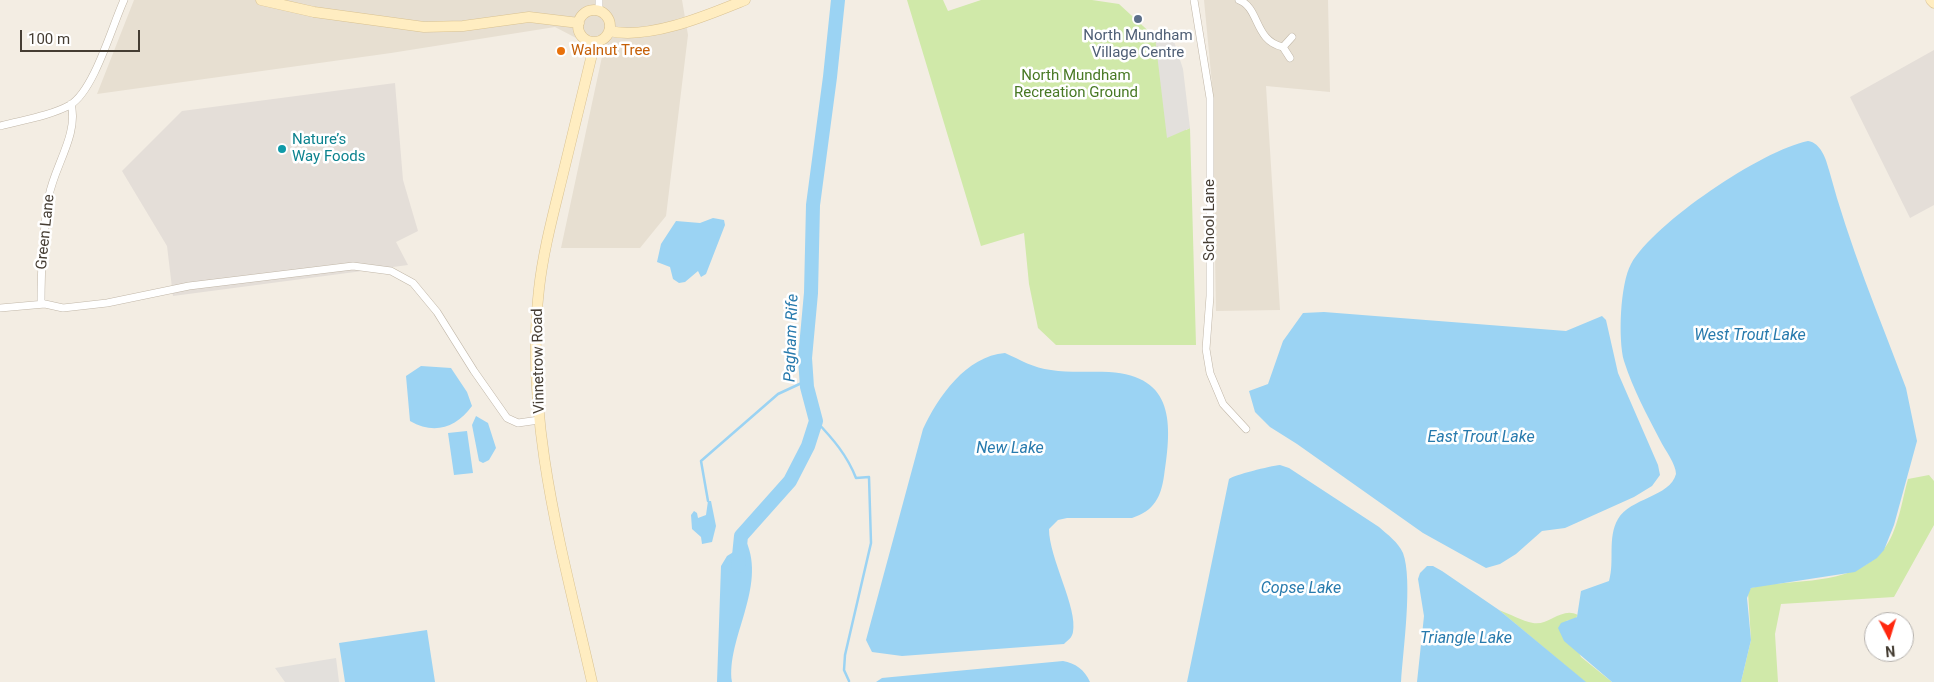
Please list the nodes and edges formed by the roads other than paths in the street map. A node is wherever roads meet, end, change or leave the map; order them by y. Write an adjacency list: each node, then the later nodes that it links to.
1 (124, 0): 15 (street)
2 (261, 0): 9 (street)
3 (745, 0): 10 (street)
4 (1194, 0): 20 (street, School Lane)
5 (1239, 0): 13 (street)
6 (1931, 0): 7 (street)
7 (1934, 3)
8 (599, 5): 9 (street); 10 (street)
9 (579, 23): 12 (street)
10 (609, 31): 12 (street)
11 (1292, 37): 13 (street)
12 (595, 42): 19 (street, Vinnetrow Road)
13 (1282, 47): 14 (street)
14 (1290, 58)
15 (71, 104): 16 (street); 17 (street, Green Lane)
16 (0, 126)
17 (41, 304): 18 (street); 19 (street)
18 (0, 308)
19 (540, 420): 21 (street, Vinnetrow Road)
20 (1246, 429)
21 (592, 682)

